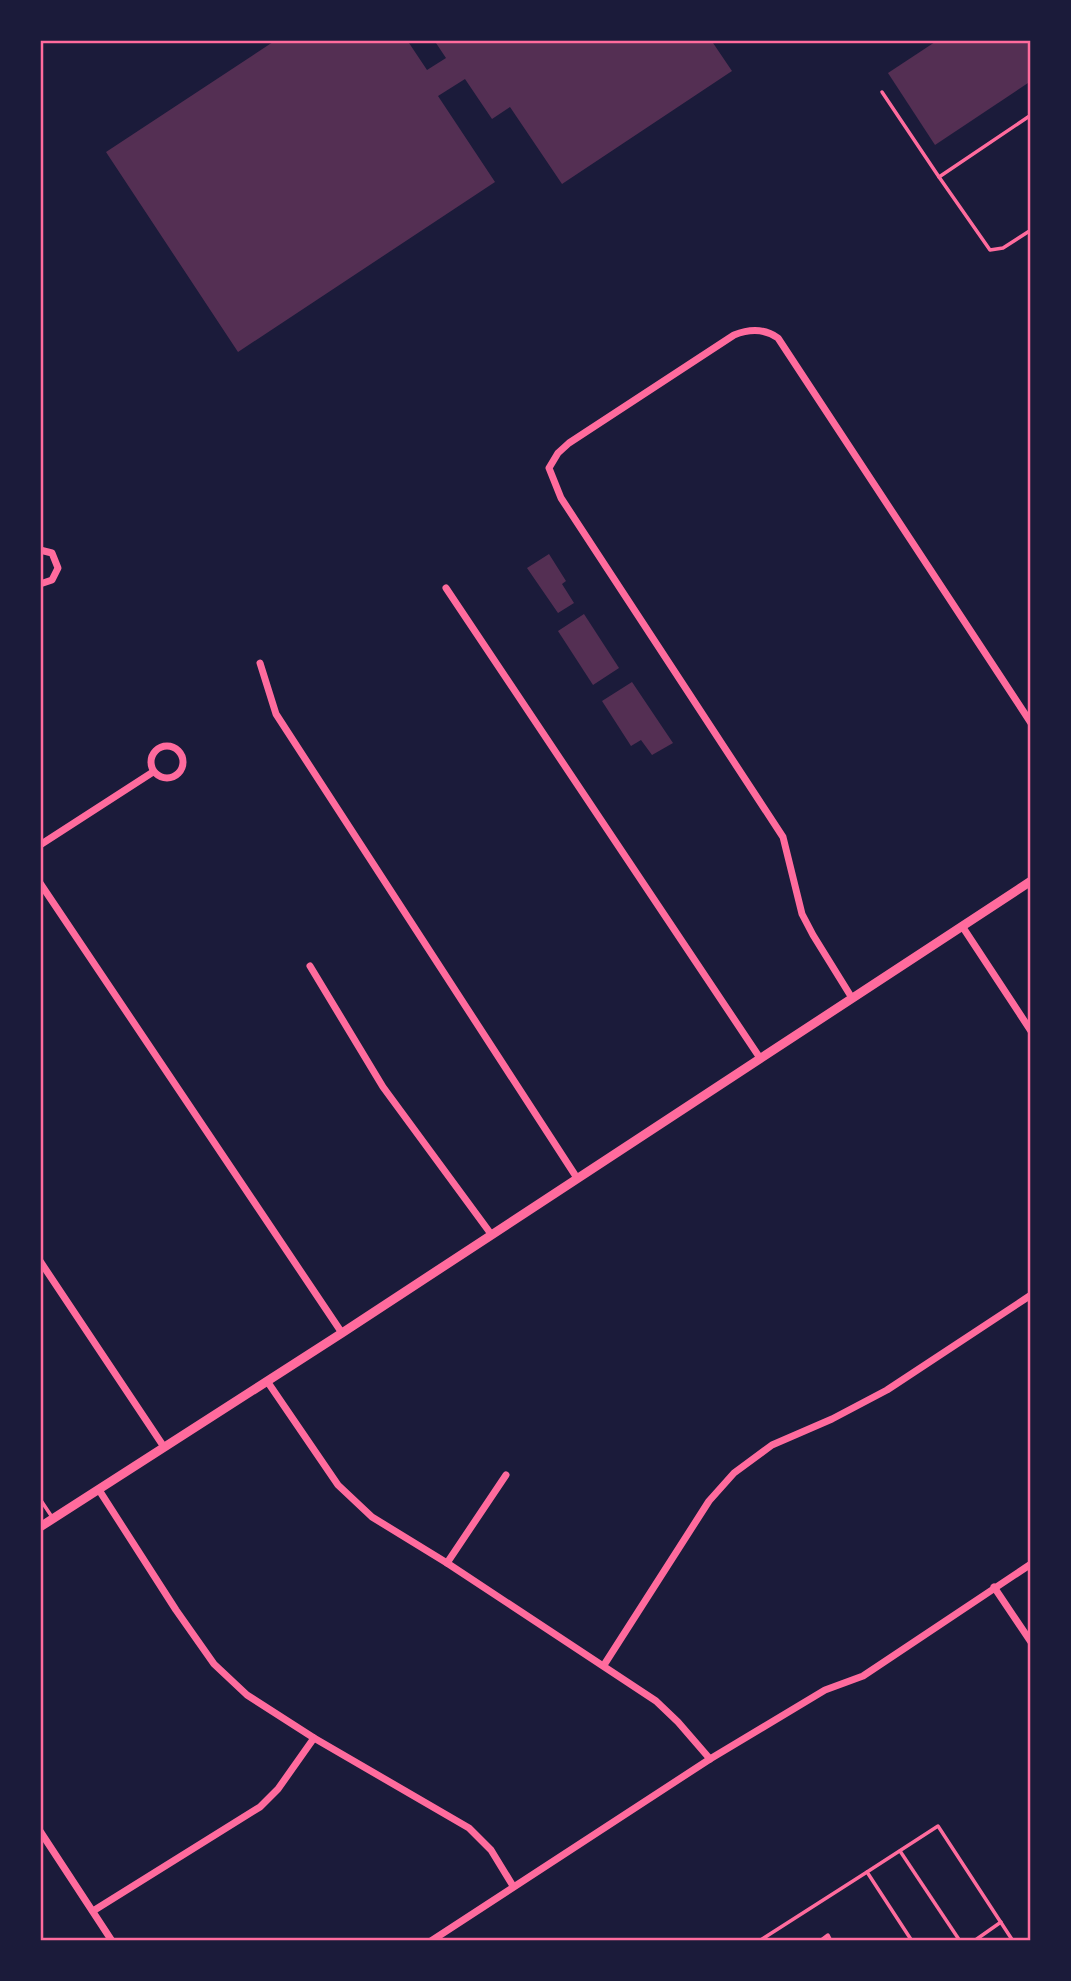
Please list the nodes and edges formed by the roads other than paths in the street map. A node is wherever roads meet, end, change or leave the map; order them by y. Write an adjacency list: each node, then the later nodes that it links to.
1 (882, 92): 3 (lane)
2 (1031, 115): 3 (lane)
3 (939, 177): 4 (lane)
4 (1031, 230)
5 (40, 550): 6 (street)
6 (40, 584)
7 (446, 588): 18 (street)
8 (260, 663): 19 (street)
9 (1031, 723): 16 (street)
10 (153, 772): 10 (street); 11 (street)
11 (40, 845)
12 (1031, 881): 14 (street)
13 (40, 883): 23 (street)
14 (962, 926): 16 (street); 17 (street)
15 (310, 966): 20 (street)
16 (852, 998): 18 (street)
17 (1031, 1031)
18 (760, 1058): 19 (street)
19 (577, 1178): 20 (street)
20 (491, 1234): 23 (street)
21 (40, 1261): 25 (street)
22 (1031, 1295): 35 (street)
23 (342, 1333): 24 (street)
24 (267, 1381): 25 (street); 31 (street)
25 (164, 1447): 27 (street)
26 (506, 1475): 31 (street)
27 (99, 1490): 29 (street); 36 (street)
28 (40, 1499): 29 (lane)
29 (53, 1519): 30 (street)
30 (40, 1527)
31 (447, 1563): 35 (street)
32 (1031, 1563): 33 (street)
33 (994, 1587): 34 (street); 37 (street)
34 (1031, 1642)
35 (604, 1665): 37 (street)
36 (314, 1738): 41 (street); 42 (street)
37 (710, 1759): 41 (street)
38 (40, 1831): 42 (street)
39 (900, 1851): 40 (lane); 43 (lane); 50 (lane)
40 (867, 1872): 46 (lane); 49 (lane)
41 (513, 1886): 45 (street)
42 (93, 1911): 44 (street)
43 (1001, 1922): 51 (lane); 52 (lane)
44 (112, 1941)
45 (430, 1941)
46 (759, 1941)
47 (820, 1941): 48 (lane)
48 (831, 1941)
49 (912, 1941)
50 (960, 1941)
51 (974, 1941)
52 (1013, 1941)

